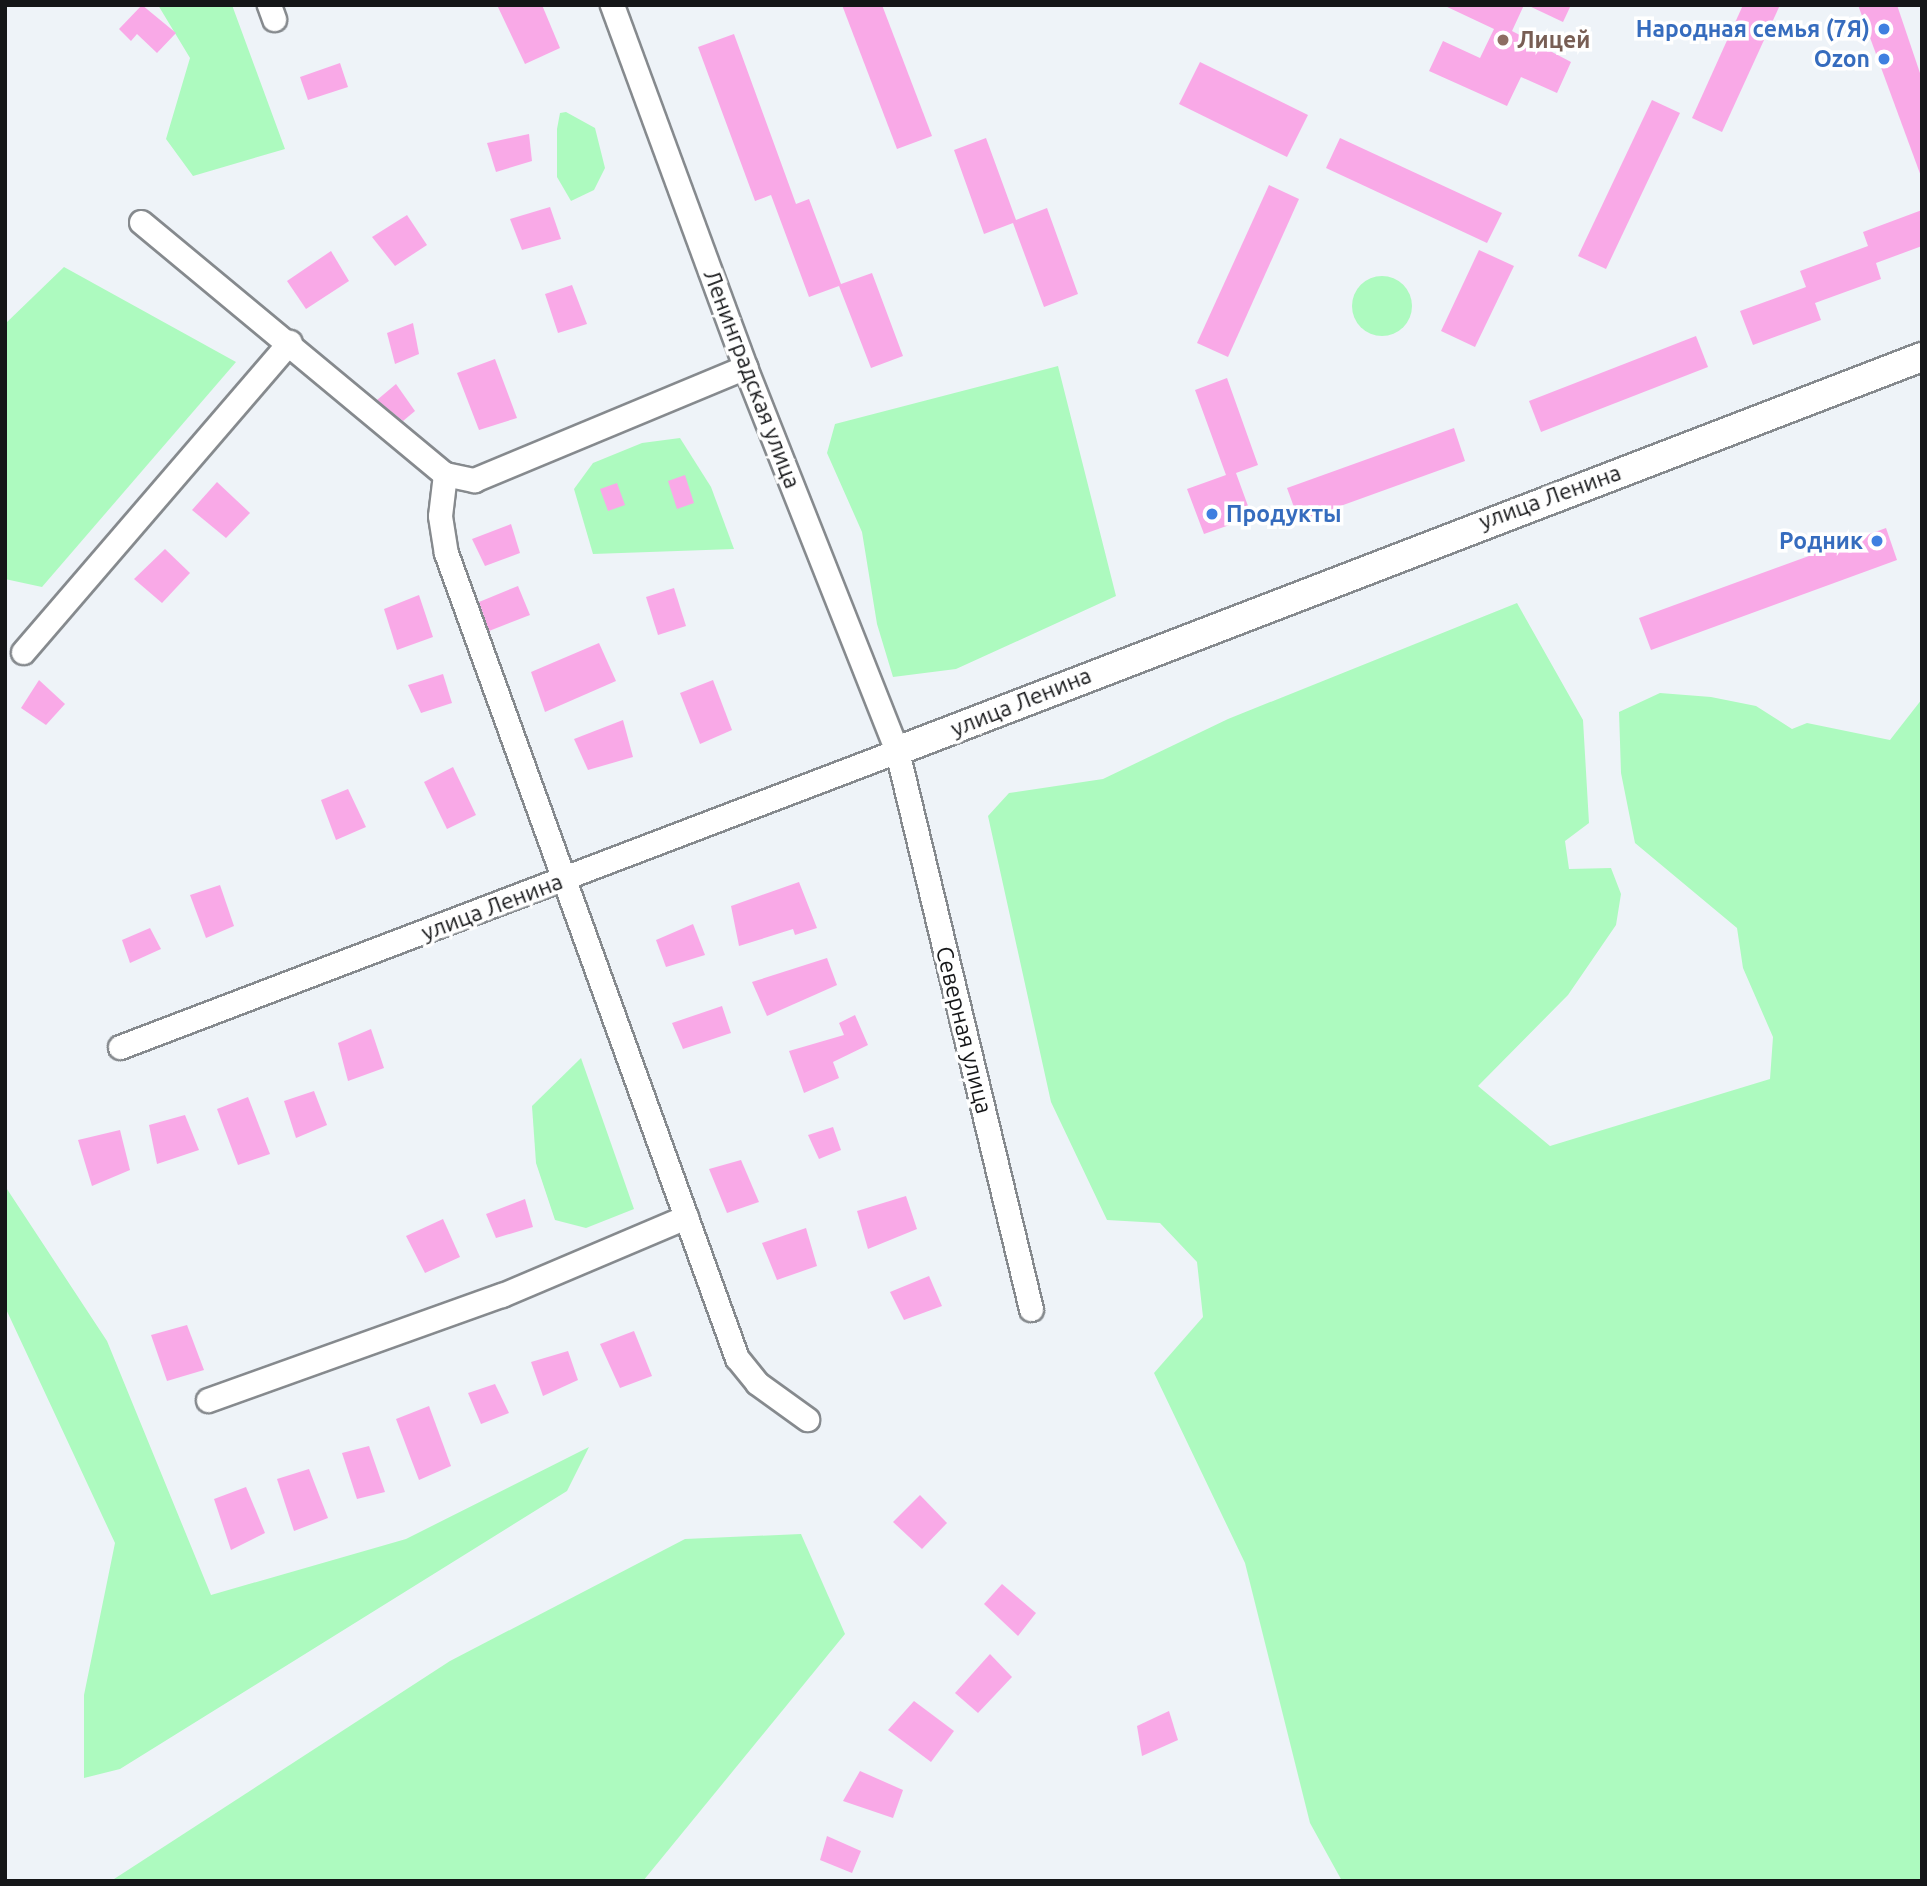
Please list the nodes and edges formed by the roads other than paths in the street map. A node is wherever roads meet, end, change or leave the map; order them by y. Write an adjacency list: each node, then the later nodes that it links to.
1 (612, 5): 5 (street, Ленинградская улица)
2 (141, 222): 3 (street)
3 (290, 342): 6 (street); 7 (street)
4 (1922, 357): 8 (street, улица Ленина)
5 (745, 367): 6 (street); 8 (street, Ленинградская улица)
6 (445, 474): 9 (street)
7 (23, 652)
8 (897, 751): 9 (street, улица Ленина); 12 (street, Северная улица)
9 (564, 880): 10 (street, улица Ленина); 11 (street)
10 (120, 1047)
11 (686, 1217): 13 (street); 14 (street)
12 (1031, 1309)
13 (208, 1401)
14 (807, 1419)

